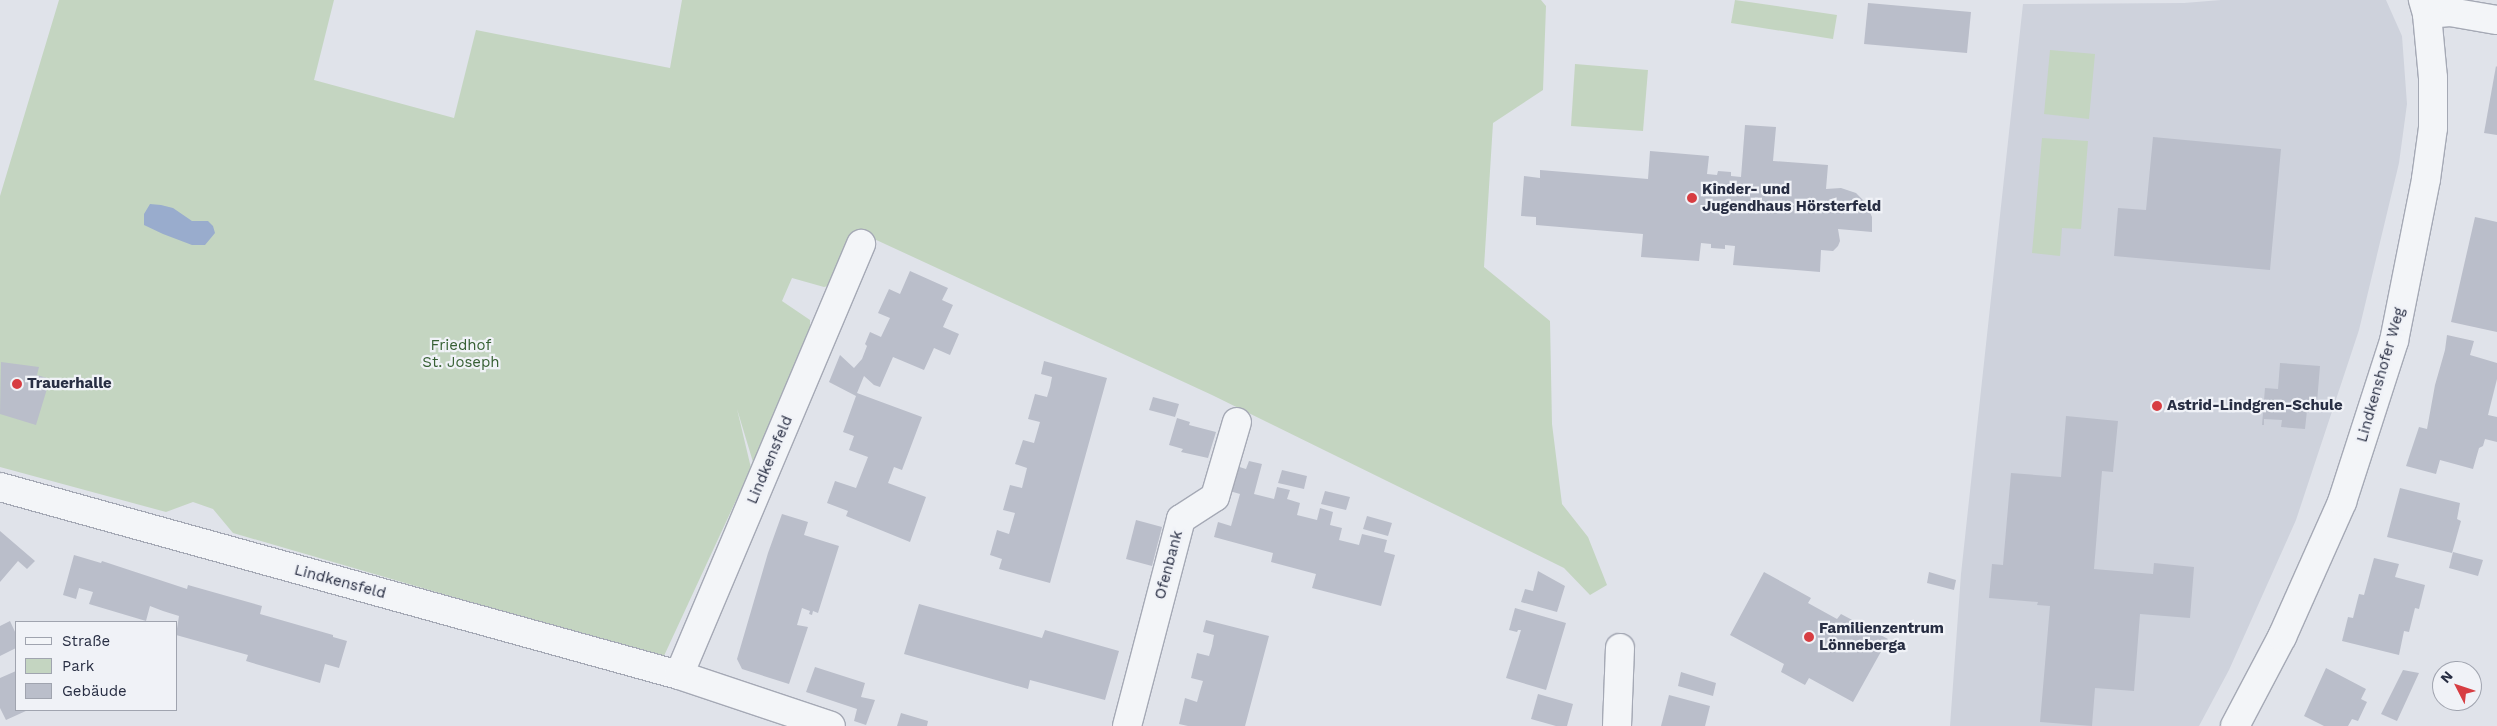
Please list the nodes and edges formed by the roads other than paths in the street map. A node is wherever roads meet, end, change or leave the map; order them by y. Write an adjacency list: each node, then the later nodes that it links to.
1 (2425, 7): 2 (street); 11 (street, Lindkenshofer Weg)
2 (2497, 20)
3 (861, 244): 7 (street, Lindkensfeld)
4 (1237, 422): 9 (street, Ofenbank)
5 (0, 488): 7 (street, Lindkensfeld)
6 (1620, 648): 10 (street)
7 (679, 675): 8 (street, Lindkensfeld)
8 (831, 726)
9 (1127, 726)
10 (1617, 726)
11 (2235, 726)

